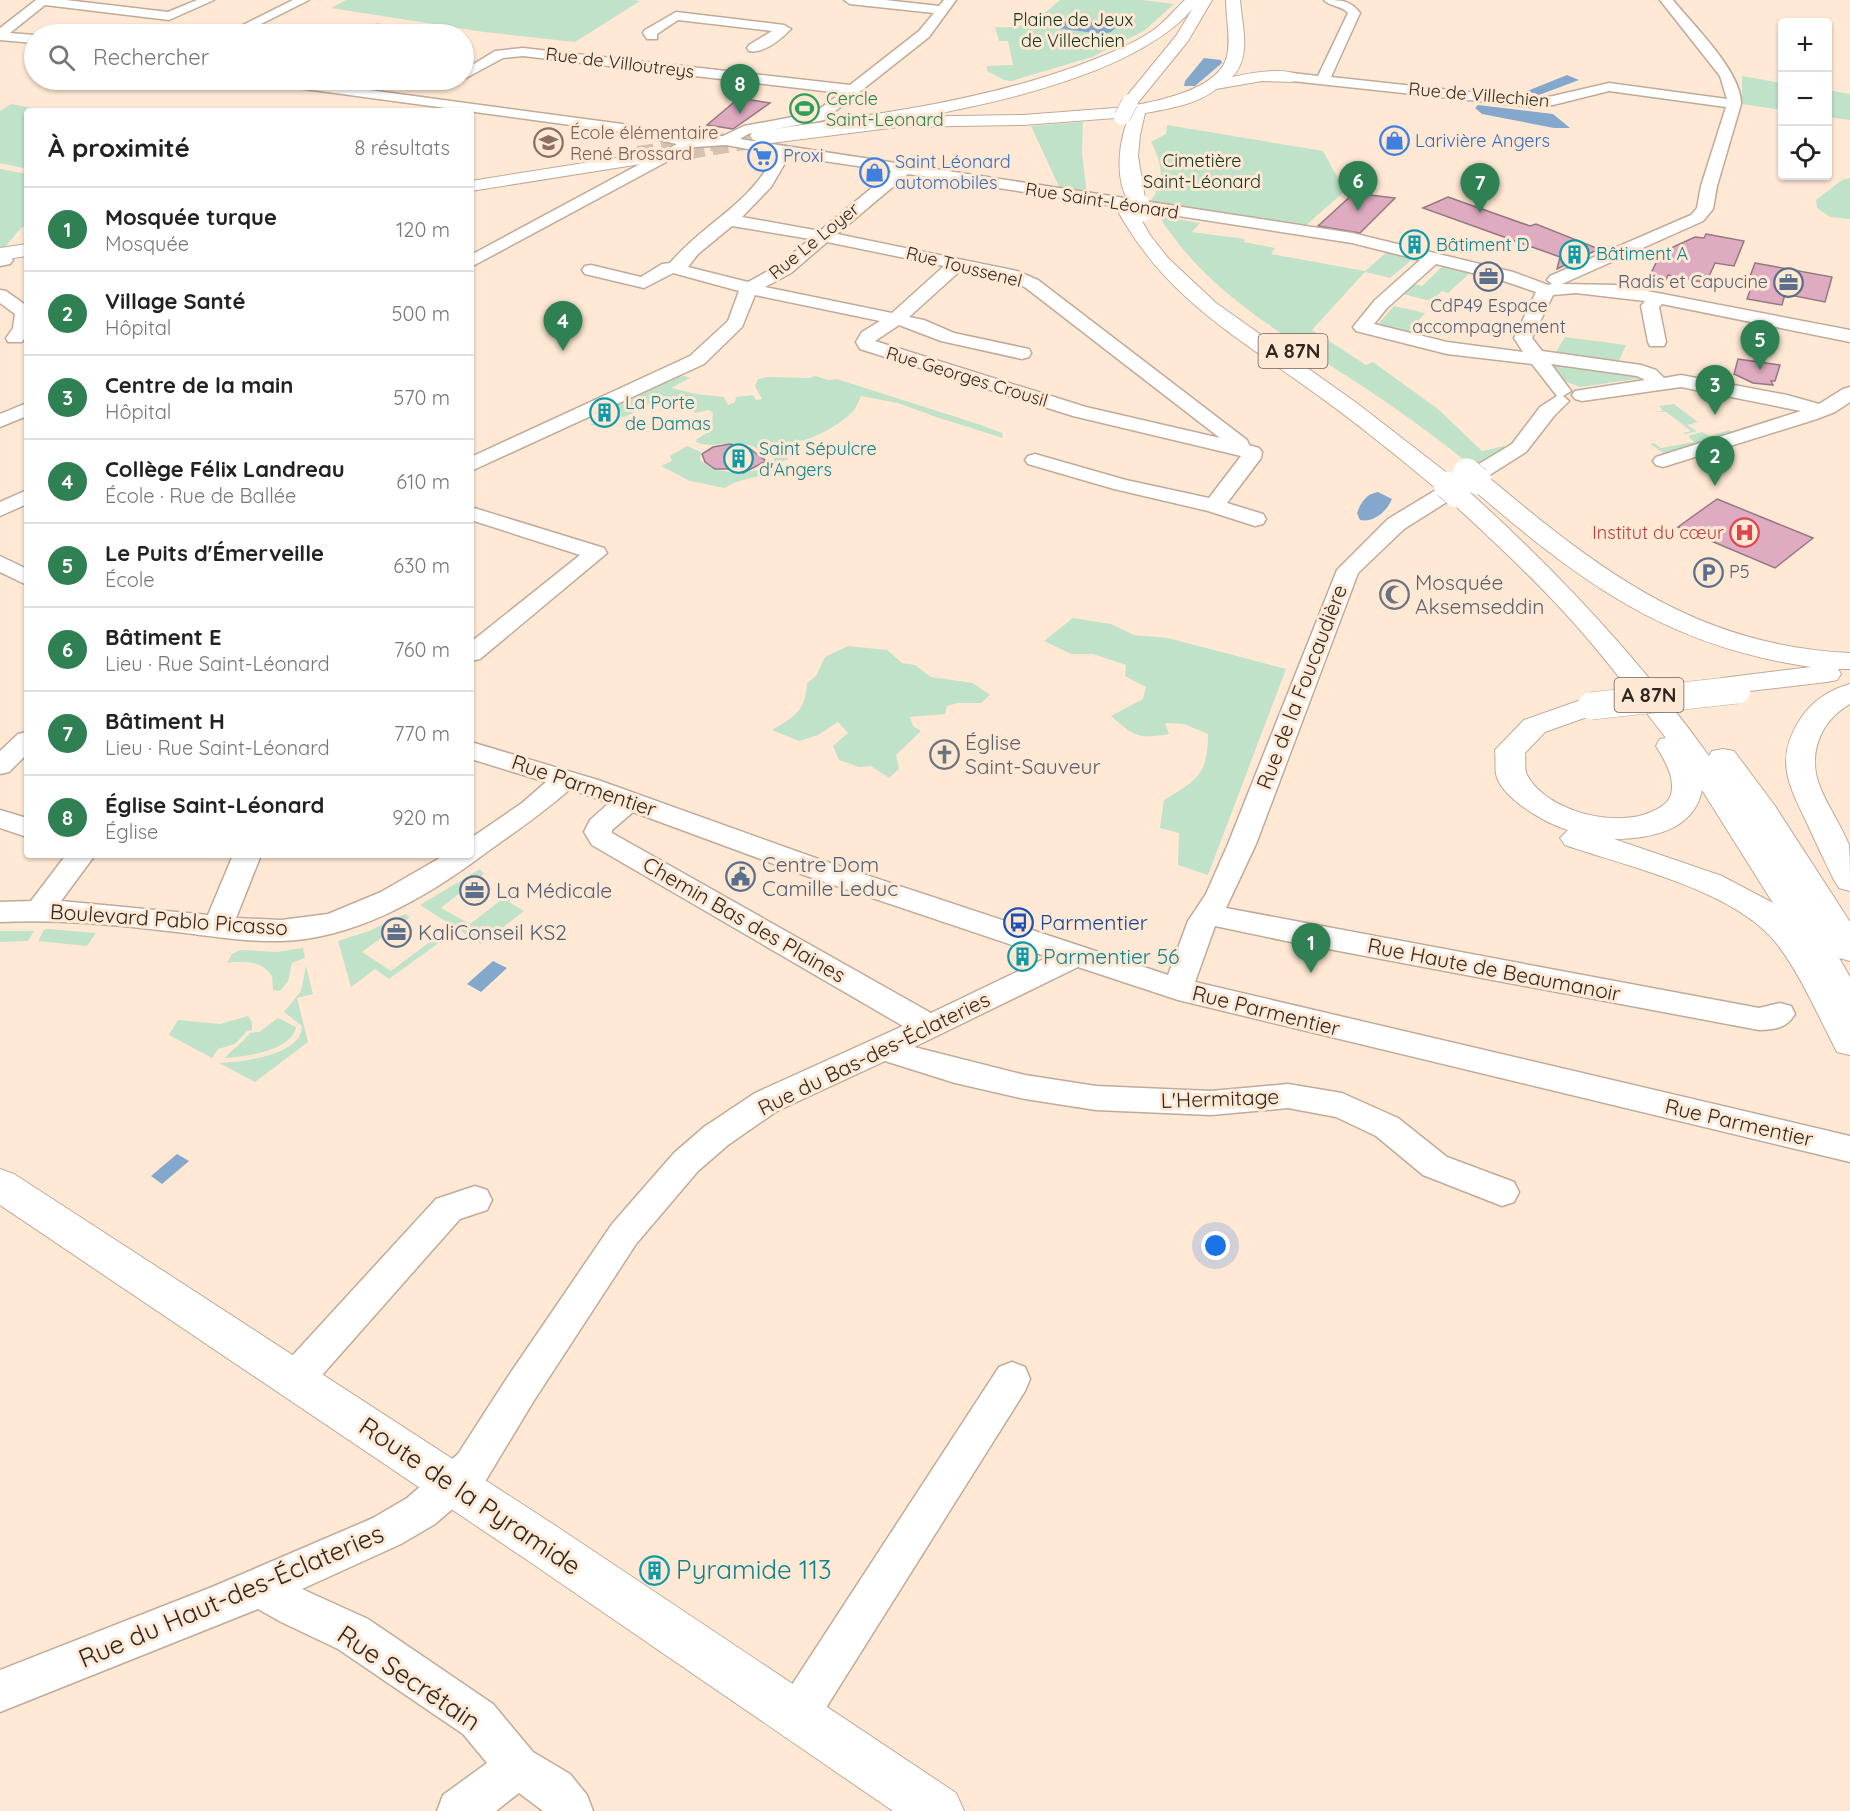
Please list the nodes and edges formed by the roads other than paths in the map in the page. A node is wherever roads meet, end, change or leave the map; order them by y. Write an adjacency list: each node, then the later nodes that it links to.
1 (44, 0): 14 (street); 17 (street)
2 (120, 0): 14 (street)
3 (208, 0): 14 (street)
4 (303, 0): 16 (street)
5 (850, 0): 12 (street)
6 (1193, 0): 25 (main road)
7 (1205, 0): 32 (main road, A 87N)
8 (1221, 0): 32 (main road, A 87N)
9 (1233, 0): 20 (main road)
10 (1330, 0): 24 (street)
11 (1666, 0): 30 (street)
12 (946, 5): 28 (street)
13 (699, 6): 15 (street)
14 (106, 8)
15 (682, 17): 18 (street); 21 (street)
16 (253, 24)
17 (0, 35): 19 (street)
18 (652, 36)
19 (24, 38)
20 (1235, 46): 23 (main road); 25 (main road)
21 (754, 48)
22 (474, 69): 28 (street, Rue de Villoutreys)
23 (1292, 76): 24 (street, Rue de Villechien); 25 (main road)
24 (1323, 80): 30 (street, Rue de Villechien)
25 (1213, 85)
26 (361, 90): 29 (street, Rue Saint-Léonard)
27 (437, 90): 29 (street)
28 (853, 90): 33 (street)
29 (418, 100): 31 (street); 34 (street, Rue Saint-Léonard)
30 (1734, 104): 50 (street)
31 (406, 108)
32 (1134, 109): 39 (main road, A 87N)
33 (727, 140): 34 (street, Rue Saint-Léonard); 35 (street, Rue Saint-Léonard)
34 (691, 143): 44 (street)
35 (784, 150): 36 (street, Rue Saint-Léonard); 40 (street)
36 (904, 169): 41 (street, Rue Le Loyer); 45 (street, Rue Saint-Léonard)
37 (474, 181): 38 (main road)
38 (474, 185)
39 (1131, 203): 60 (main road, A 87N); 72 (main road, A 87N)
40 (729, 220): 41 (street, Rue Toussenel); 48 (street)
41 (822, 236): 47 (street, Rue Toussenel); 51 (street, Rue Le Loyer)
42 (24, 251): 46 (main road)
43 (24, 256): 46 (main road)
44 (474, 257)
45 (1432, 258): 50 (street, Rue Saint-Léonard); 59 (street)
46 (1, 259)
47 (958, 262): 54 (street); 68 (street, Rue Toussenel)
48 (677, 267): 49 (street); 51 (street, Rue Georges Crousil)
49 (591, 270)
50 (1549, 284): 53 (street, Rue Saint-Léonard); 59 (street)
51 (752, 289): 54 (street, Rue Georges Crousil); 71 (street)
52 (0, 295): 55 (street)
53 (1657, 299): 56 (street, Rue Saint-Léonard); 57 (street)
54 (896, 319): 58 (street); 68 (street, Rue Georges Crousil)
55 (18, 332)
56 (1850, 336)
57 (1657, 342)
58 (1022, 353)
59 (1536, 358): 61 (street); 63 (street)
60 (1330, 377): 67 (main road); 72 (main road, A 87N)
61 (1658, 382): 63 (street); 65 (street)
62 (1850, 393): 65 (street)
63 (1560, 396): 104 (street, Rue de la Foucaudière)
64 (24, 410): 66 (street)
65 (1820, 411): 70 (street)
66 (0, 422)
67 (1407, 425)
68 (1252, 452): 74 (street)
69 (1035, 460): 74 (street)
70 (1663, 461)
71 (474, 464)
72 (1461, 479): 78 (main road, A 87N); 82 (main road); 106 (main road, A 87N)
73 (24, 498): 75 (street)
74 (1214, 506): 77 (street)
75 (0, 510)
76 (474, 514): 81 (street)
77 (1255, 519)
78 (1523, 554): 87 (main road); 109 (main road, A 87N)
79 (0, 563): 80 (street)
80 (24, 576)
81 (474, 652)
82 (1850, 661)
83 (1850, 671): 85 (main road)
84 (1850, 678): 85 (main road)
85 (1735, 687): 87 (main road, bridge)
86 (1850, 693): 101 (main road)
87 (1589, 702): 112 (main road)
88 (24, 743): 91 (street)
89 (474, 751): 93 (street, Rue Parmentier)
90 (474, 761): 93 (street, Rue Parmentier)
91 (0, 767): 92 (street)
92 (24, 768)
93 (561, 783): 94 (street, Rue Parmentier); 97 (street)
94 (624, 804): 107 (street, Rue Parmentier); 111 (street, Chemin Bas des Plaines)
95 (0, 819): 96 (street)
96 (24, 827)
97 (474, 849)
98 (79, 858): 102 (street)
99 (246, 858): 105 (street)
100 (460, 858): 105 (street, Boulevard Pablo Picasso)
101 (1850, 880)
102 (39, 911): 103 (street, Boulevard Pablo Picasso); 105 (street, Boulevard Pablo Picasso)
103 (0, 912)
104 (1208, 914): 108 (street, Rue de la Foucaudière); 110 (street, Rue Haute de Beaumanoir)
105 (218, 927)
106 (1850, 949)
107 (1074, 956): 108 (street, Rue Parmentier); 111 (street, Rue du Bas-des-Éclateries)
108 (1178, 990): 114 (street, Rue Parmentier)
109 (1850, 1008)
110 (1780, 1014)
111 (930, 1027): 113 (street, Rue du Bas-des-Éclateries)
112 (1850, 1042)
113 (885, 1047): 116 (street, L'Hermitage); 120 (street, Rue du Bas-des-Éclateries)
114 (1850, 1149)
115 (0, 1185): 118 (main road, Route de la Pyramide)
116 (1502, 1192)
117 (475, 1200): 118 (street)
118 (295, 1379): 120 (main road, Route de la Pyramide)
119 (1012, 1379): 123 (street)
120 (453, 1485): 121 (street, Rue du Haut-des-Éclateries); 123 (main road, Route de la Pyramide)
121 (260, 1587): 122 (street, Rue du Haut-des-Éclateries); 124 (street, Rue Secrétain)
122 (0, 1691)
123 (797, 1715): 127 (main road, Route de la Pyramide)
124 (518, 1767): 125 (street); 126 (street, Rue Secrétain)
125 (459, 1811)
126 (571, 1811)
127 (938, 1811)

